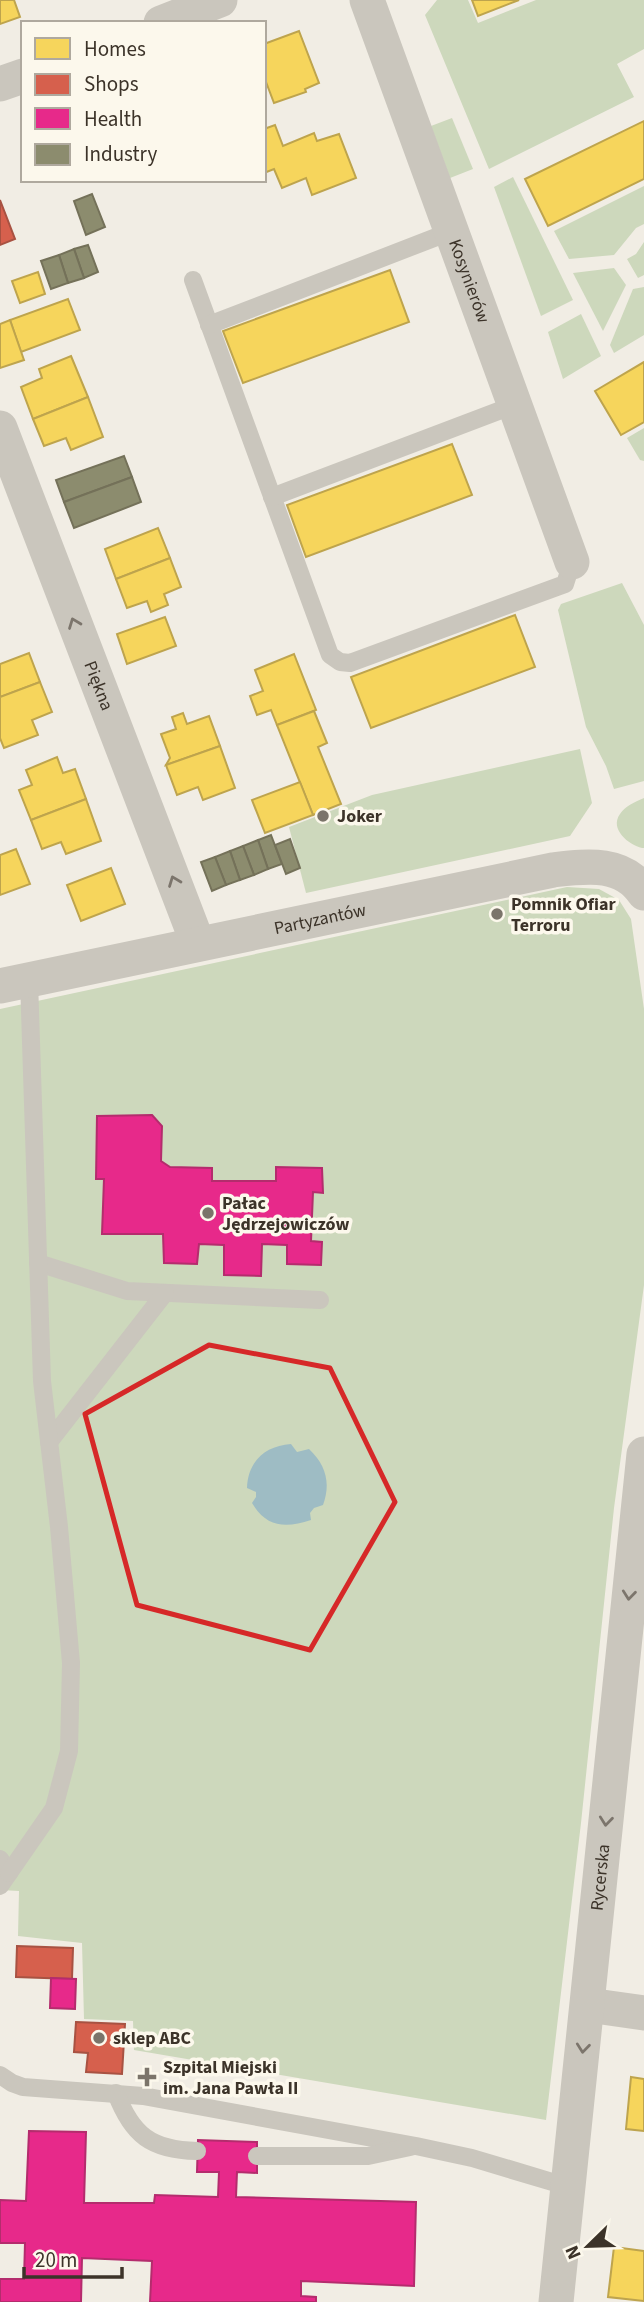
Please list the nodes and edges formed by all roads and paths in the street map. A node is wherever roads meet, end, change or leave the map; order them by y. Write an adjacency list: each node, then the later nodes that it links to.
1 (220, 0): 3 (street)
2 (367, 0): 6 (street, Kosynierów)
3 (166, 21)
4 (21, 77): 5 (street)
5 (0, 84)
6 (452, 231): 8 (lane); 9 (street, Kosynierów)
7 (193, 280): 8 (lane)
8 (209, 325): 11 (lane)
9 (514, 405): 11 (lane); 12 (street, Kosynierów)
10 (0, 428): 14 (street, Piękna, one-way to 10)
11 (272, 497): 12 (lane)
12 (572, 562)
13 (641, 889): 14 (street, Partyzantów)
14 (198, 944): 15 (street, Partyzantów)
15 (14, 983): 16 (lane)
16 (38, 1263): 17 (lane); 19 (lane)
17 (165, 1293): 18 (lane); 19 (lane)
18 (320, 1300)
19 (49, 1442): 21 (lane)
20 (644, 1454): 22 (street, Rycerska, one-way to 22)
21 (3, 1873)
22 (588, 2005): 23 (street); 29 (street, Rycerska, one-way to 29)
23 (644, 2013)
24 (0, 2074): 25 (lane)
25 (116, 2093): 26 (lane); 27 (lane)
26 (416, 2146): 28 (lane); 29 (lane)
27 (197, 2151)
28 (257, 2156)
29 (569, 2186): 30 (street, Rycerska)
30 (556, 2302)

